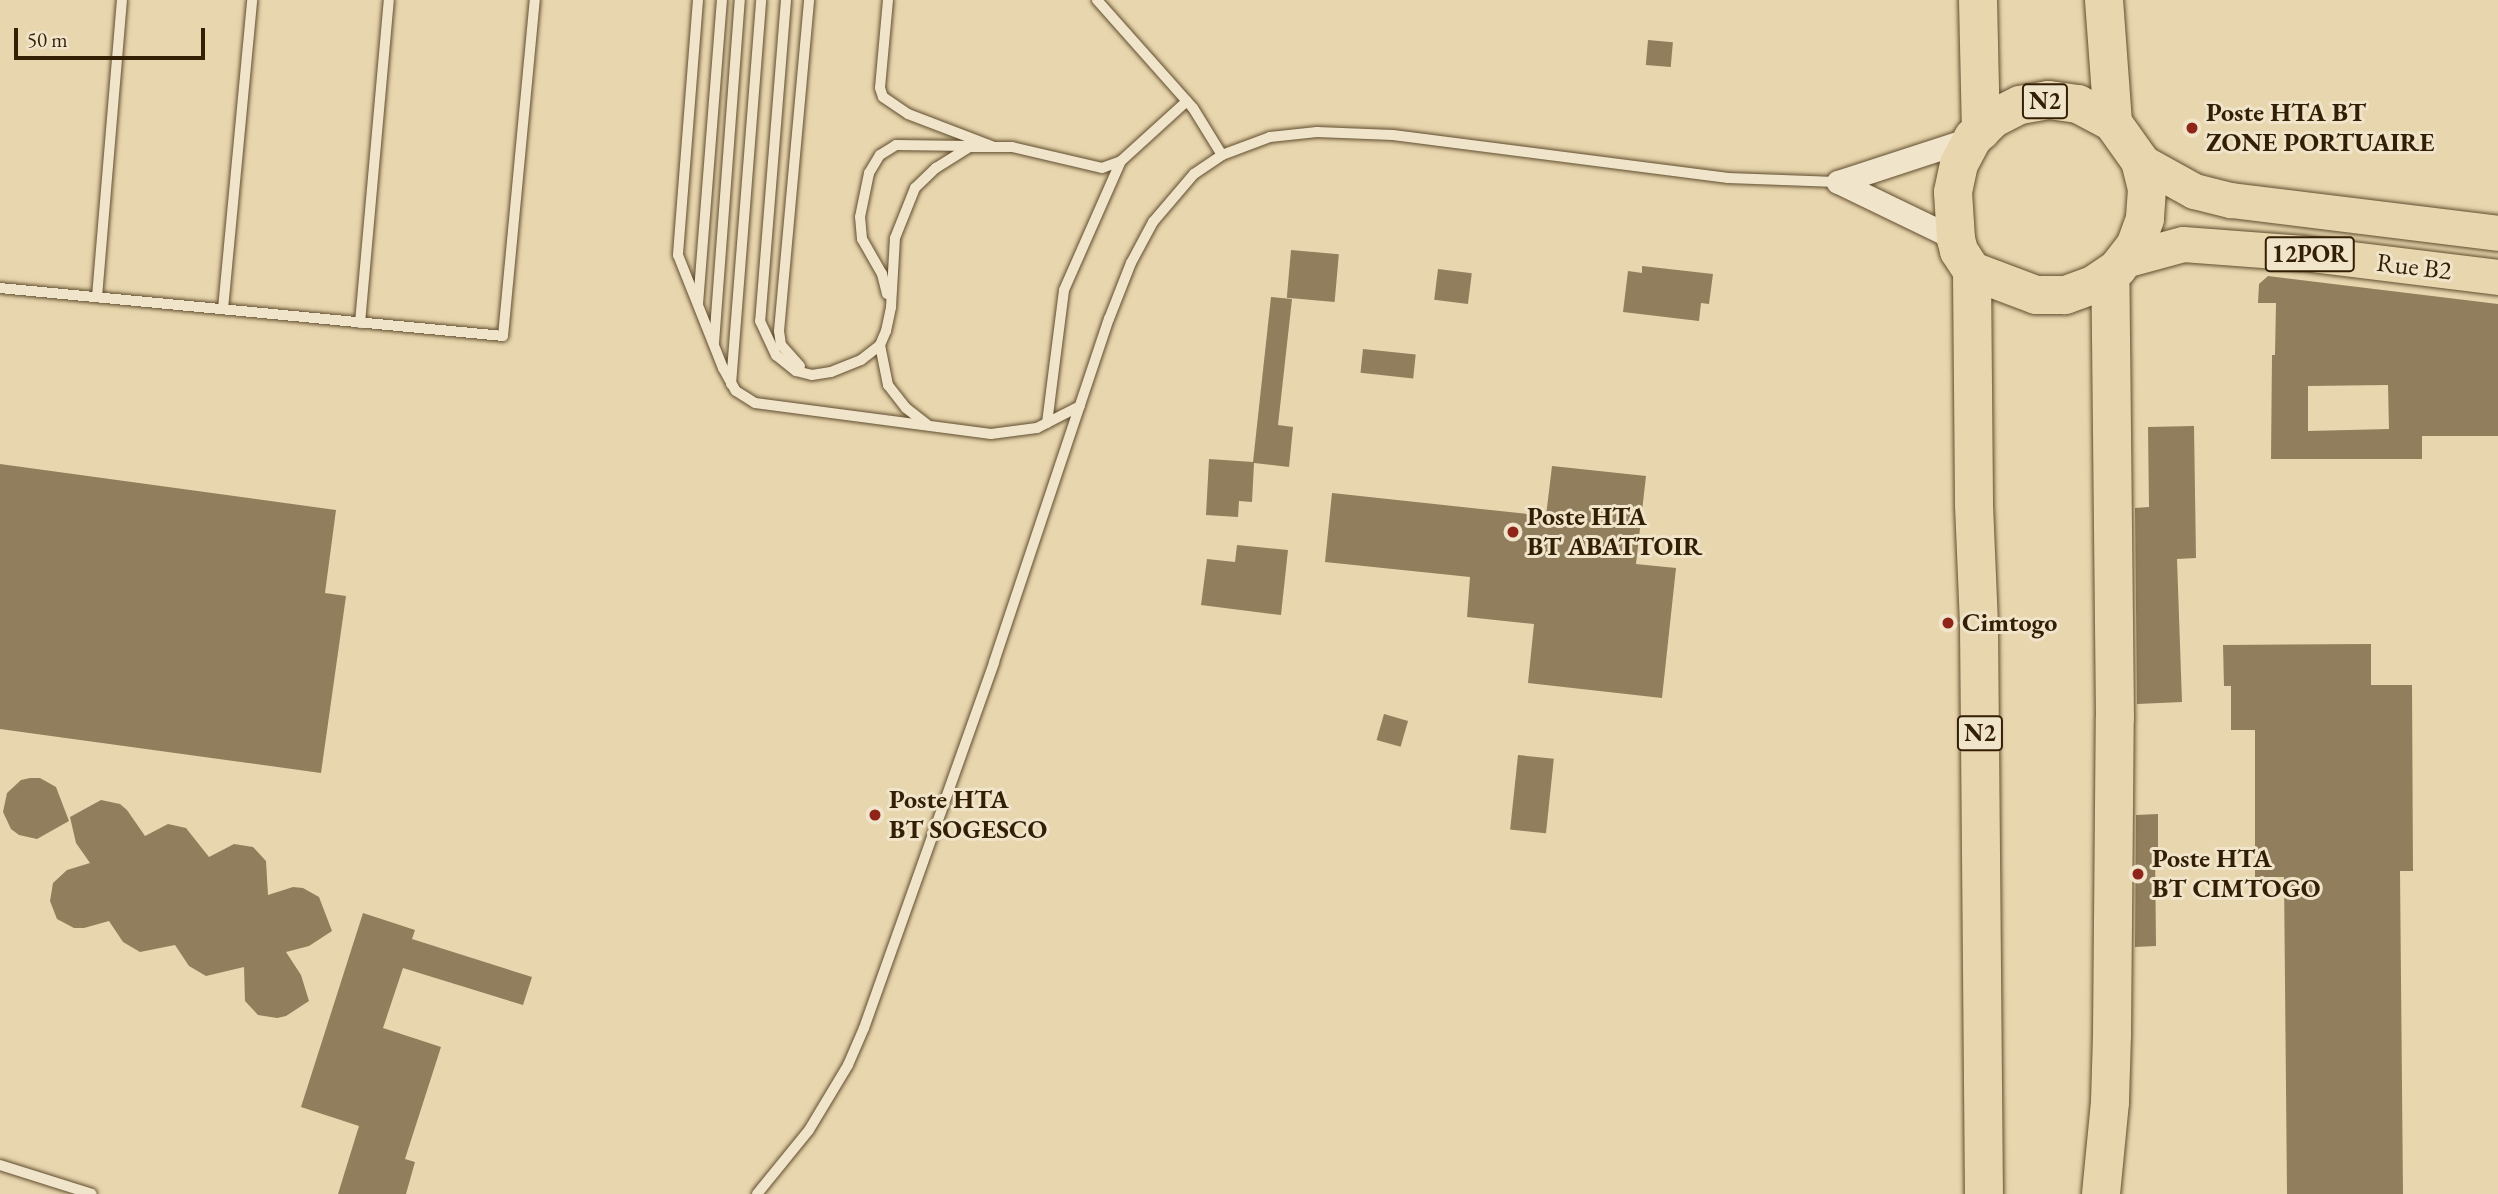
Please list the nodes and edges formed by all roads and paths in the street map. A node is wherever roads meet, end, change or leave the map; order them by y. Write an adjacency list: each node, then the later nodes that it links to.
1 (122, 0): 28 (lane)
2 (252, 0): 31 (lane)
3 (389, 0): 32 (lane)
4 (535, 0): 32 (lane)
5 (698, 0): 29 (lane)
6 (722, 0): 29 (lane)
7 (740, 0): 34 (lane)
8 (761, 0): 36 (lane)
9 (786, 0): 35 (lane)
10 (809, 0): 35 (lane)
11 (888, 0): 18 (lane)
12 (1097, 0): 15 (lane)
13 (1978, 0): 17 (highway, N2)
14 (2104, 0): 16 (highway)
15 (1187, 101): 19 (lane); 20 (lane)
16 (2113, 123): 17 (highway, N2); 21 (highway, N2)
17 (1977, 135): 22 (street); 24 (highway, N2)
18 (995, 147): 20 (lane); 30 (lane); 30 (lane)
19 (1222, 155): 22 (lane); 37 (lane)
20 (1121, 161): 38 (lane)
21 (2140, 161): 23 (main road, Rue B2 / 12POR); 25 (highway, N2)
22 (1838, 183): 24 (street)
23 (2498, 233)
24 (1964, 255): 25 (highway); 43 (highway, N2)
25 (2117, 267): 26 (main road, Rue B2 / 12POR); 44 (highway)
26 (2498, 277)
27 (0, 288): 28 (lane)
28 (97, 297): 31 (lane)
29 (698, 307): 34 (lane)
30 (891, 307): 33 (lane)
31 (223, 309): 32 (lane)
32 (360, 323)
33 (880, 345): 35 (lane); 39 (lane)
34 (713, 346): 36 (lane)
35 (812, 375)
36 (732, 384): 39 (lane)
37 (1080, 406): 38 (lane); 42 (lane)
38 (1047, 423): 39 (lane)
39 (929, 426)
40 (0, 1165): 41 (lane)
41 (92, 1194)
42 (757, 1194)
43 (1984, 1194)
44 (2101, 1194)

